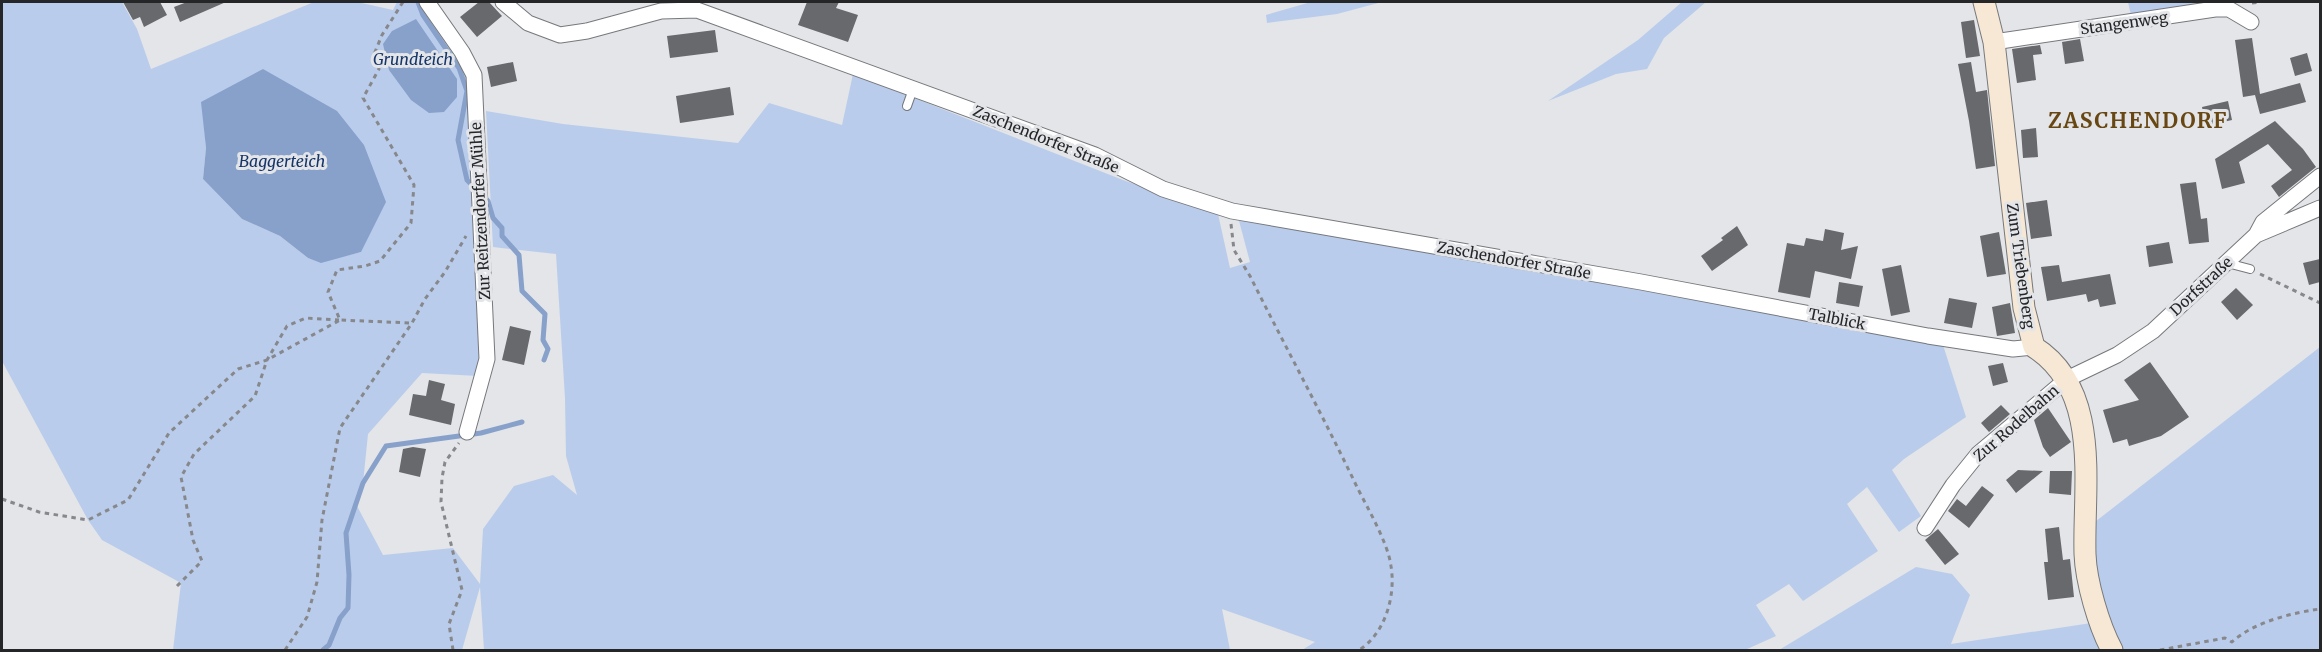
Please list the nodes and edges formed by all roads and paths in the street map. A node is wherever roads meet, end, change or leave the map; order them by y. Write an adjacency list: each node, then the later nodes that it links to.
1 (403, 2): 18 (path)
2 (426, 2): 10 (street, Zur Reitzendorfer Mühle)
3 (503, 2): 7 (street, Zaschendorfer Straße)
4 (1984, 2): 6 (street, Zum Triebenberg)
5 (2251, 22): 6 (street, Stangenweg)
6 (1994, 42): 20 (street, Zum Triebenberg)
7 (913, 90): 8 (lane); 12 (street, Zaschendorfer Straße)
8 (907, 106)
9 (2320, 176): 13 (street, Dorfstraße)
10 (481, 207): 19 (path); 23 (street, Zur Reitzendorfer Mühle)
11 (2320, 208): 13 (street)
12 (1232, 211): 16 (street, Zaschendorfer Straße); 30 (path)
13 (2256, 235): 14 (street, Dorfstraße)
14 (2227, 263): 15 (lane); 22 (street, Dorfstraße)
15 (2250, 269): 17 (path)
16 (1641, 282): 20 (street, Talblick)
17 (2320, 303)
18 (340, 320): 19 (path); 21 (path); 21 (path)
19 (412, 323): 28 (path)
20 (2034, 347): 22 (street, Zum Triebenberg)
21 (267, 360): 24 (path); 26 (path)
22 (2067, 379): 25 (street, Zur Rodelbahn); 31 (street, Zum Triebenberg)
23 (465, 436): 29 (path)
24 (2, 499)
25 (1925, 528)
26 (177, 586)
27 (2320, 609): 32 (path)
28 (285, 651)
29 (453, 651)
30 (1359, 651)
31 (2112, 651)
32 (2160, 651)

